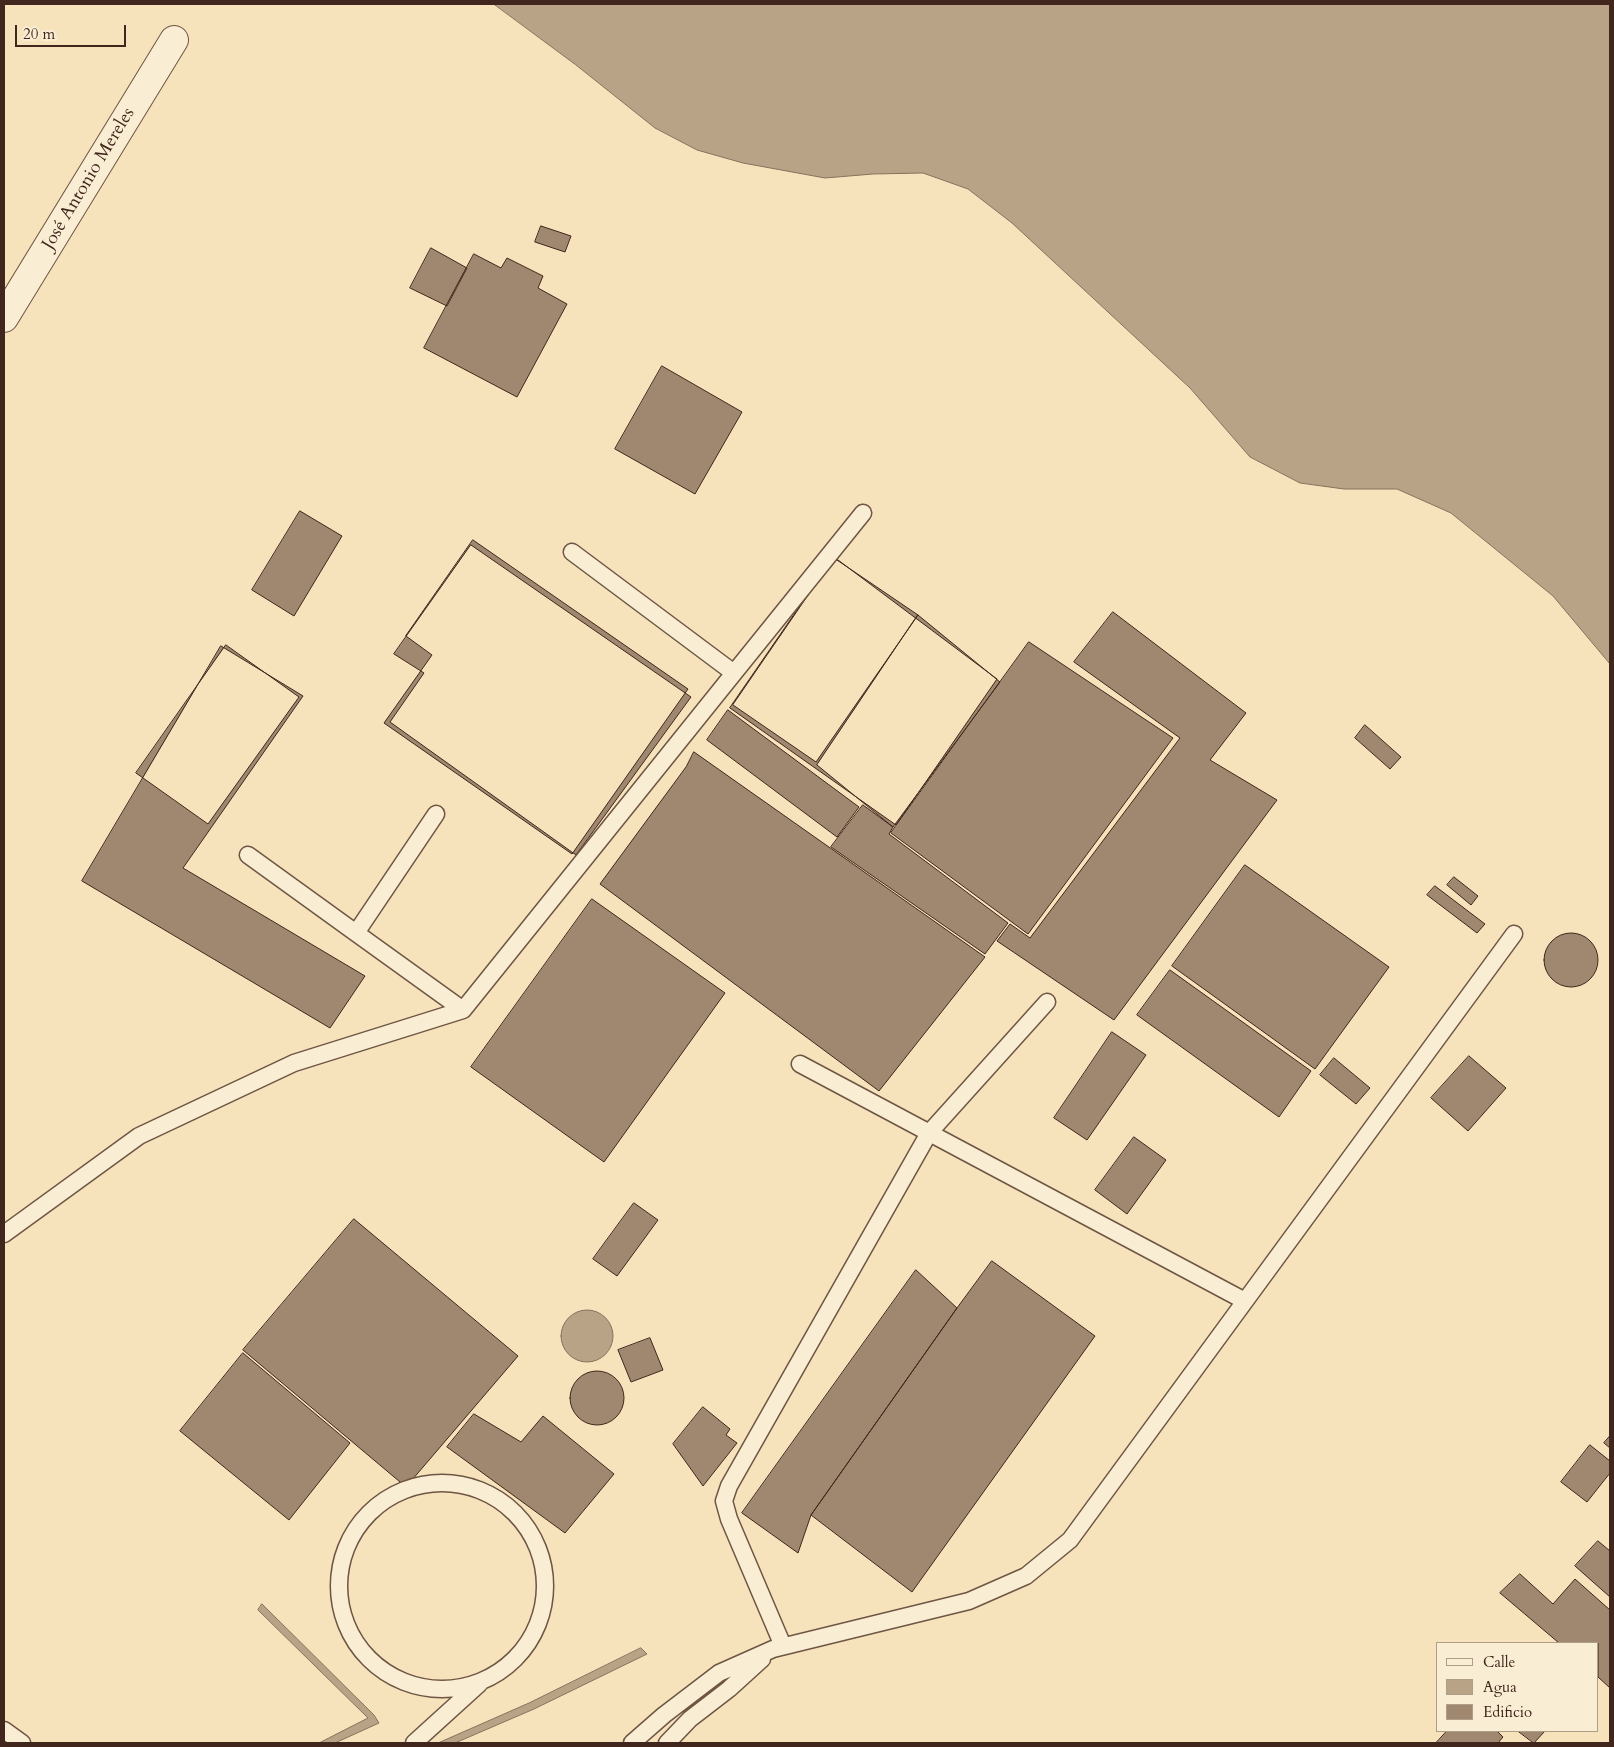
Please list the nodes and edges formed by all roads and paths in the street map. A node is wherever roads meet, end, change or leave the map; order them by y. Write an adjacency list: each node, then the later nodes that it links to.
1 (174, 40): 2 (street, José Antonio Mereles)
2 (4, 318)
3 (863, 513): 5 (lane)
4 (572, 552): 5 (lane)
5 (734, 672): 11 (lane)
6 (436, 814): 8 (lane)
7 (248, 856): 8 (lane)
8 (356, 933): 11 (lane)
9 (1514, 934): 15 (lane)
10 (1047, 1002): 13 (lane)
11 (463, 1010): 14 (lane)
12 (800, 1064): 13 (lane)
13 (929, 1133): 15 (lane); 16 (lane)
14 (4, 1234)
15 (1245, 1301): 16 (lane)
16 (778, 1648): 21 (lane); 22 (lane)
17 (481, 1682): 17 (lane); 20 (lane)
18 (4, 1730): 19 (lane)
19 (22, 1743)
20 (414, 1743)
21 (632, 1743)
22 (667, 1743)

